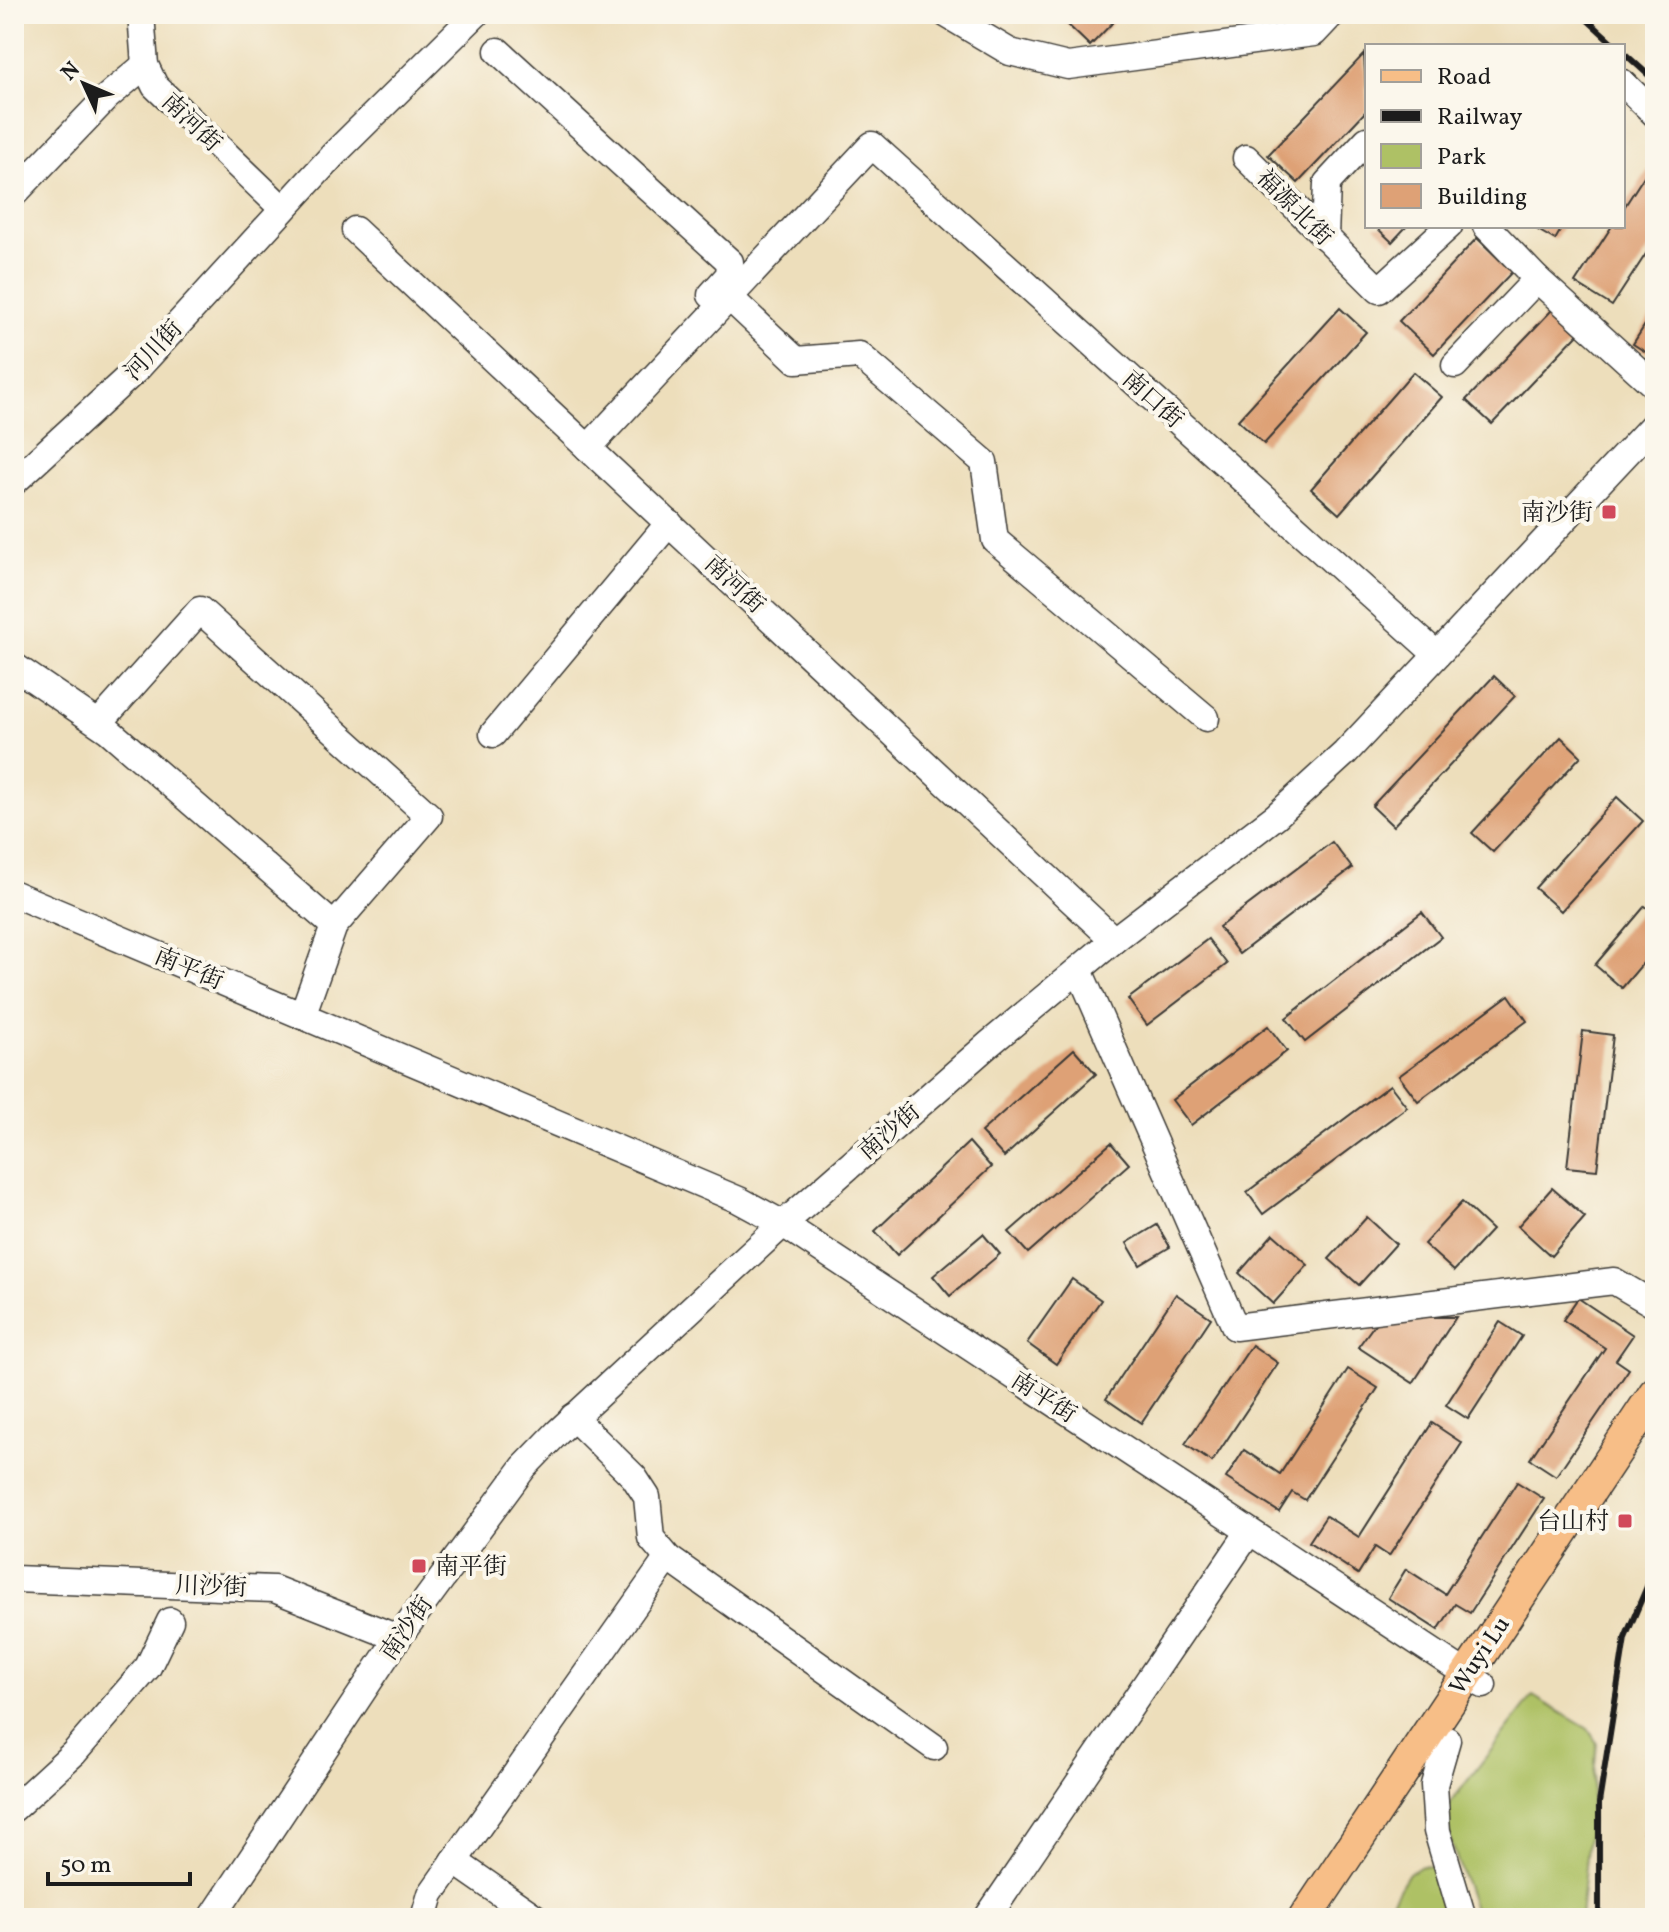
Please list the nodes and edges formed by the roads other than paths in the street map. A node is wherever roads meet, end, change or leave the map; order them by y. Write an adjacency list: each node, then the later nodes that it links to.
1 (141, 14): 6 (street, 南河街)
2 (476, 14): 12 (street, 河川街)
3 (946, 14): 4 (street)
4 (1332, 14)
5 (498, 51): 20 (street)
6 (145, 65): 11 (street); 12 (street, 南河街)
7 (1625, 85): 8 (street)
8 (1655, 114)
9 (1365, 142): 16 (street)
10 (1246, 158): 16 (street, 福源北街)
11 (14, 194)
12 (283, 209): 24 (street, 河川街)
13 (1447, 228): 16 (street, 福源北街)
14 (1488, 228): 17 (street)
15 (355, 230): 23 (street, 南河街)
16 (1325, 237)
17 (1537, 279): 19 (street); 21 (street)
18 (728, 296): 20 (street); 26 (street, 南口街); 28 (street)
19 (1455, 365)
20 (661, 369): 23 (street)
21 (1655, 386)
22 (1655, 423): 26 (street, 南沙街)
23 (588, 448): 25 (street, 南河街)
24 (14, 482)
25 (669, 523): 30 (street); 33 (street, 南河街)
26 (1435, 653): 33 (street, 南沙街)
27 (14, 666): 29 (street)
28 (1206, 718)
29 (99, 723): 32 (street); 32 (street)
30 (493, 734)
31 (14, 894): 35 (street, 南平街)
32 (334, 926): 35 (street)
33 (1114, 940): 34 (street, 南沙街)
34 (1079, 970): 36 (street, 南沙街); 37 (street)
35 (302, 1016): 36 (street, 南平街)
36 (783, 1224): 39 (street, 南沙街); 41 (street, 南平街)
37 (1655, 1305)
38 (1655, 1393): 46 (main road, Wuyi Lu)
39 (573, 1417): 42 (street); 45 (street, 南沙街)
40 (1655, 1432): 46 (main road, Wuyi Lu)
41 (1249, 1532): 46 (street, 南平街); 54 (street)
42 (668, 1558): 48 (street); 50 (street)
43 (14, 1579): 45 (street, 川沙街)
44 (170, 1621): 49 (street)
45 (398, 1638): 51 (street, 南沙街)
46 (1475, 1680): 47 (main road, Wuyi Lu); 55 (main road, Wuyi Lu)
47 (1447, 1740): 56 (main road, Wuyi Lu); 57 (street)
48 (934, 1747)
49 (14, 1808)
50 (454, 1861): 52 (street); 53 (street)
51 (212, 1918)
52 (424, 1918)
53 (536, 1918)
54 (987, 1918)
55 (1305, 1918)
56 (1329, 1918)
57 (1463, 1918)

